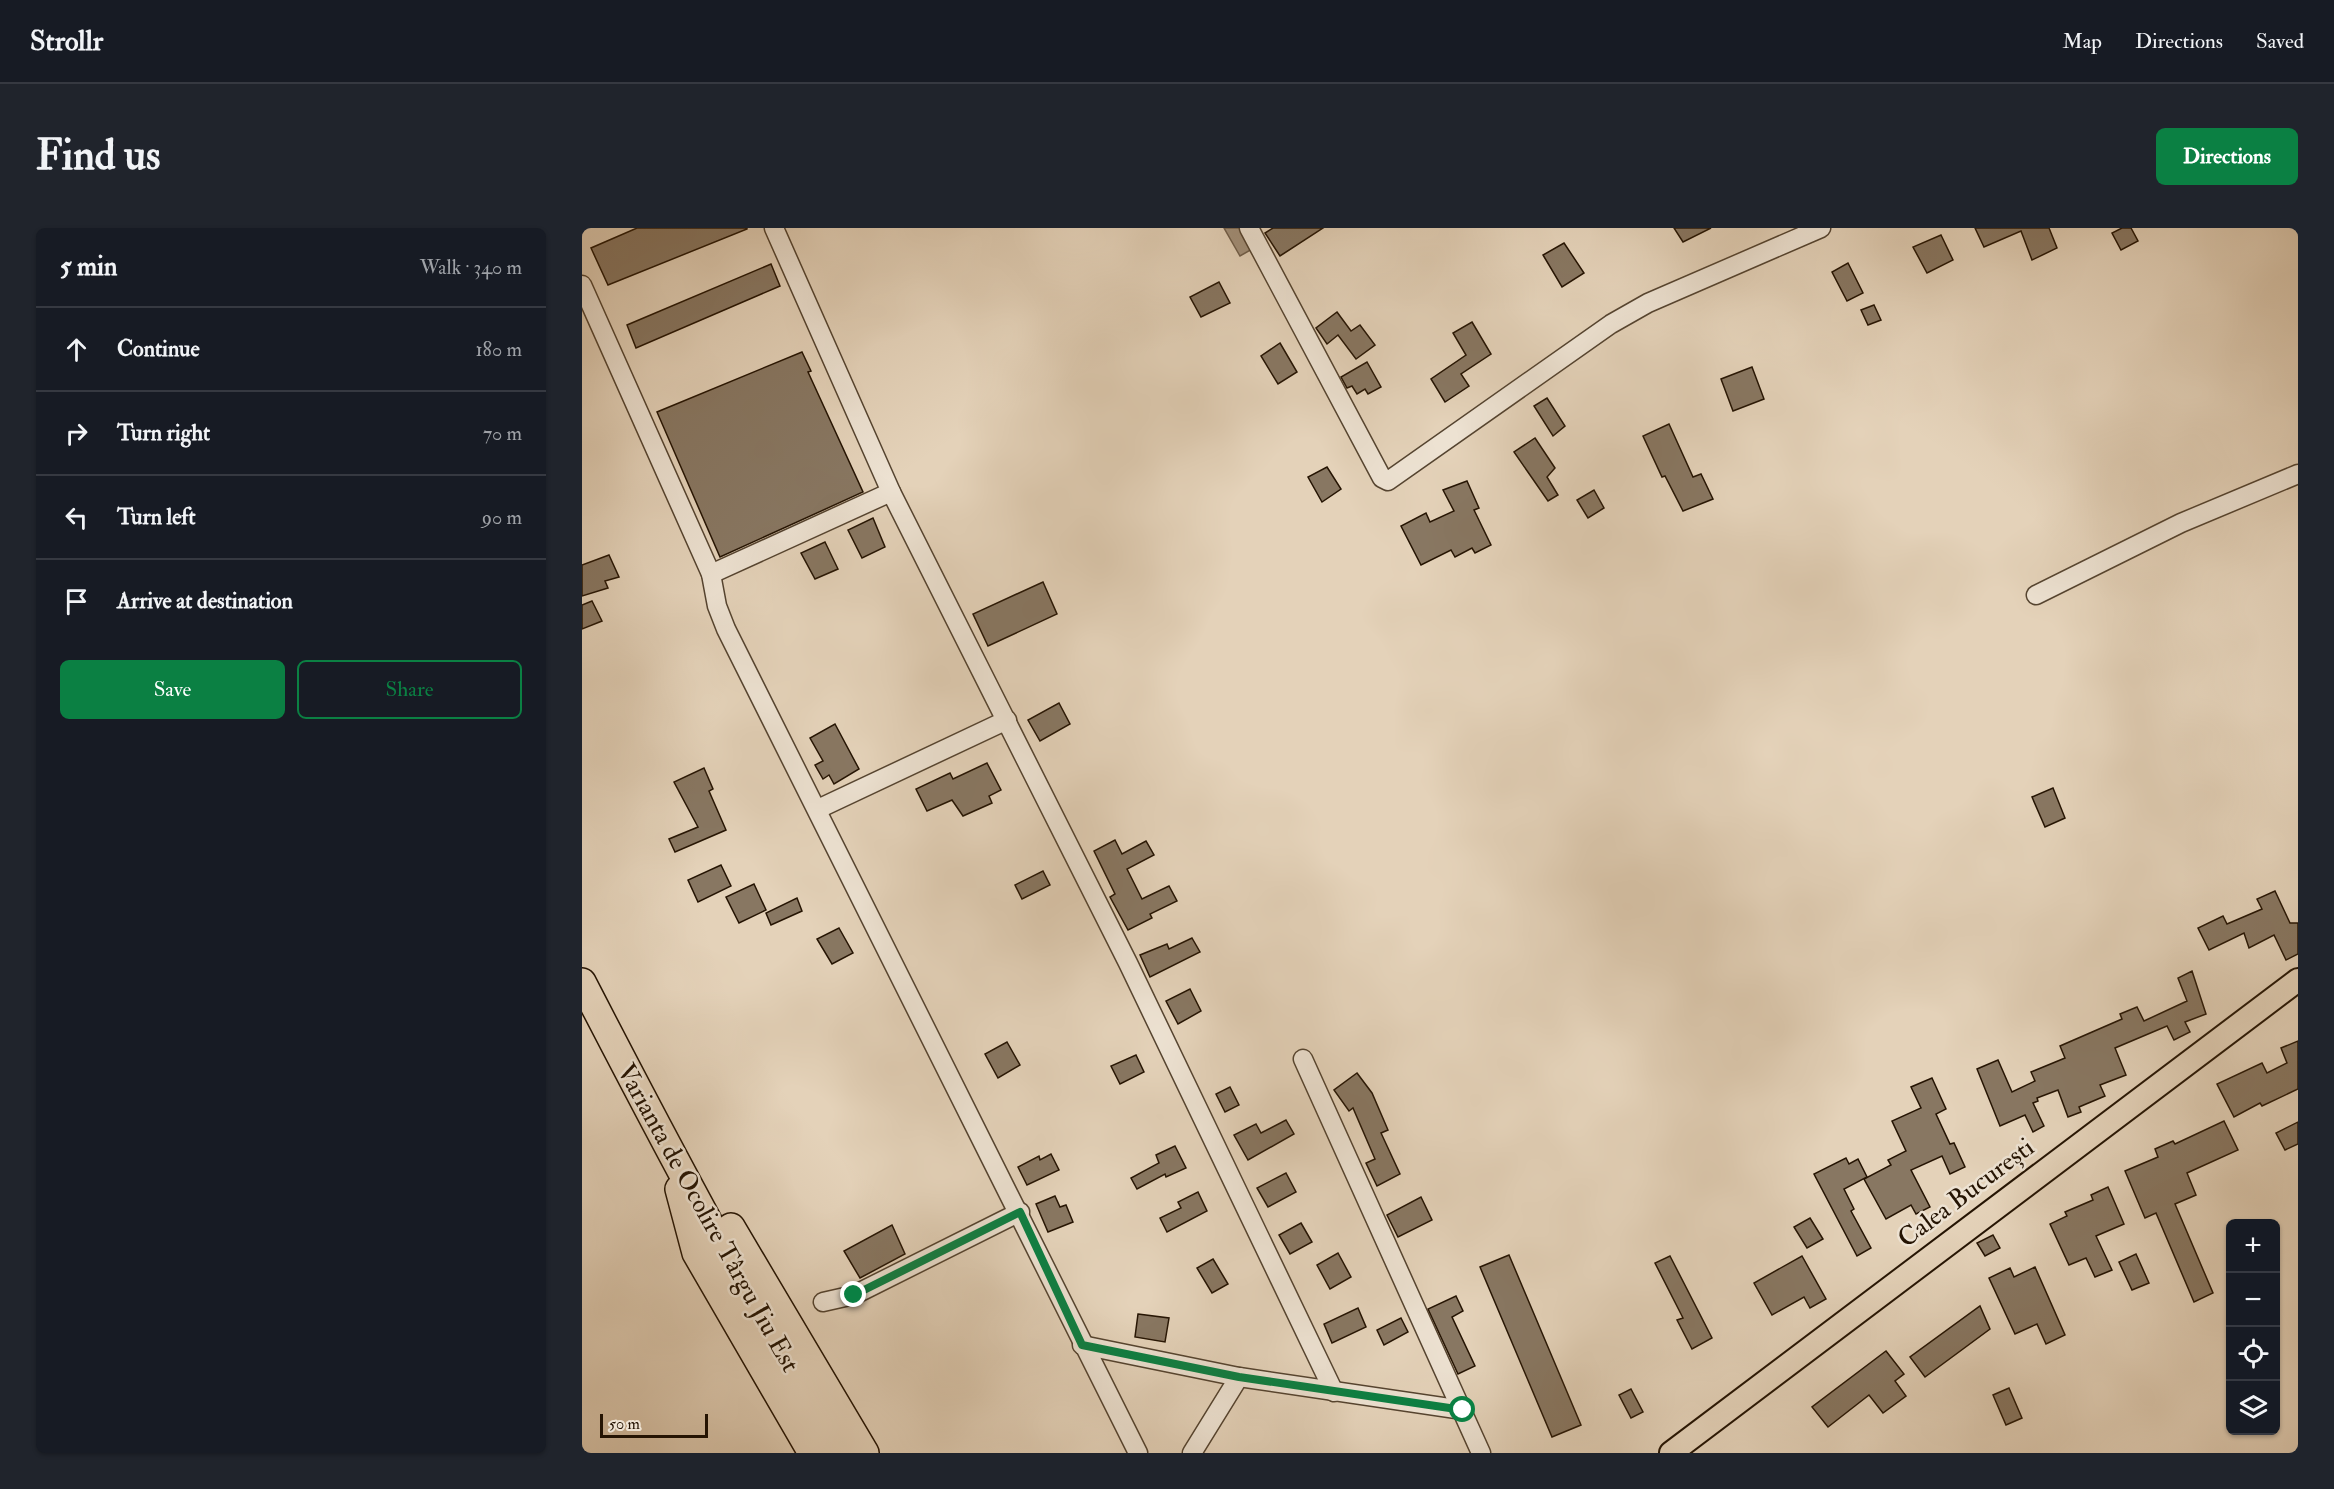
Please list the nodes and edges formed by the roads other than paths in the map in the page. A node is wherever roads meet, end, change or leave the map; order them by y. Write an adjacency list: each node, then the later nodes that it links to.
1 (774, 228): 6 (street)
2 (1249, 228): 3 (street)
3 (1821, 228)
4 (582, 285): 7 (street)
5 (2298, 474): 8 (street)
6 (891, 492): 7 (street); 9 (street)
7 (711, 574): 10 (street)
8 (2036, 595)
9 (1007, 720): 10 (street); 19 (street)
10 (818, 809): 15 (street)
11 (2298, 980): 27 (main road, Calea București)
12 (582, 982): 14 (highway, Varianta de Ocolire Târgu Jiu Est)
13 (1303, 1059): 20 (street)
14 (667, 1148): 21 (highway); 22 (highway, Varianta de Ocolire Târgu Jiu Est); 23 (highway)
15 (1020, 1212): 16 (street); 17 (street)
16 (823, 1302)
17 (1082, 1345): 18 (street); 24 (street)
18 (1239, 1377): 19 (street); 25 (street)
19 (1334, 1392): 20 (street)
20 (1463, 1410): 26 (street)
21 (812, 1453)
22 (838, 1453)
23 (865, 1453)
24 (1138, 1453)
25 (1192, 1453)
26 (1481, 1453)
27 (1671, 1453)

